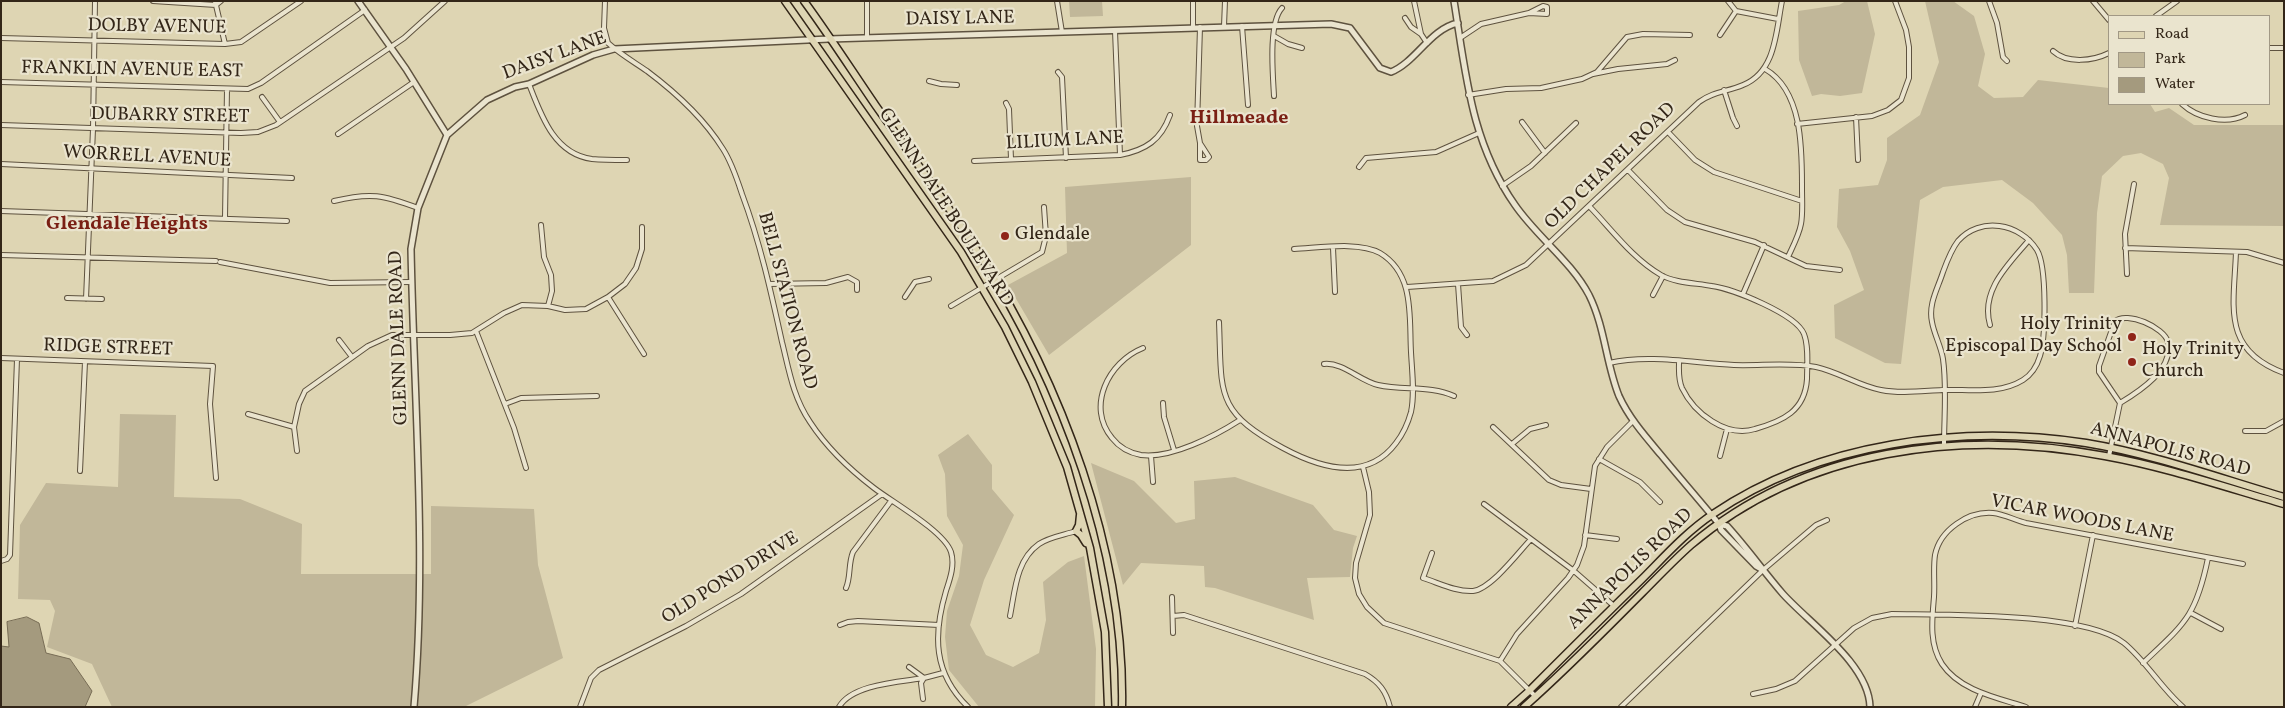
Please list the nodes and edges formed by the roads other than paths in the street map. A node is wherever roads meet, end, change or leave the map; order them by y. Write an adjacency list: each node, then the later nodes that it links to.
1 (95, 1): 48 (street)
2 (153, 1): 22 (street)
3 (221, 1): 22 (street)
4 (301, 1): 50 (street, DOLBY AVENUE)
5 (358, 1): 24 (street)
6 (445, 1): 51 (street, DUBARRY STREET)
7 (605, 1): 55 (street)
8 (785, 1): 47 (main road, GLENN DALE BOULEVARD)
9 (804, 1): 46 (main road, GLENN DALE BOULEVARD)
10 (867, 1): 44 (street)
11 (1057, 1): 38 (street)
12 (1193, 1): 36 (street)
13 (1225, 1): 33 (street)
14 (1414, 1): 39 (street)
15 (1454, 1): 31 (street)
16 (1728, 1): 25 (street)
17 (1782, 1): 29 (street)
18 (1895, 1): 79 (street)
19 (1990, 1): 59 (street)
20 (2093, 1): 30 (street)
21 (2178, 1): 27 (street)
22 (215, 3): 50 (street)
23 (1282, 8): 32 (street)
24 (365, 10): 51 (street); 69 (street, FRANKLIN AVENUE EAST)
25 (1736, 10): 29 (street); 41 (street)
26 (1529, 13): 45 (street)
27 (2157, 15)
28 (1405, 18): 39 (street)
29 (1778, 19): 60 (street)
30 (2108, 19)
31 (1458, 23): 45 (street); 49 (street, DAISY LANE)
32 (1275, 25): 34 (street, DAISY LANE); 42 (street); 49 (street, DAISY LANE)
33 (1224, 26): 34 (street, DAISY LANE); 35 (street, DAISY LANE)
34 (1242, 26): 75 (street)
35 (1200, 27): 36 (street, DAISY LANE); 92 (street)
36 (1193, 28): 37 (street, DAISY LANE)
37 (1115, 31): 38 (street, DAISY LANE); 94 (street)
38 (1062, 32): 44 (street, DAISY LANE)
39 (1421, 34): 49 (street)
40 (1690, 35): 62 (street)
41 (1720, 35)
42 (1274, 36): 52 (street); 72 (street)
43 (1, 38): 48 (street, DOLBY AVENUE)
44 (867, 38): 46 (street, DAISY LANE)
45 (1460, 38): 71 (street)
46 (829, 39): 47 (street, DAISY LANE); 134 (main road, GLENN DALE BOULEVARD)
47 (814, 40): 55 (street, DAISY LANE); 139 (main road, GLENN DALE BOULEVARD)
48 (94, 42): 50 (street, DOLBY AVENUE); 68 (street)
49 (1427, 43)
50 (225, 44)
51 (390, 46): 65 (street); 80 (street, DUBARRY STREET)
52 (1302, 48)
53 (2270, 48): 54 (street)
54 (2284, 48)
55 (614, 49): 66 (street, DAISY LANE); 136 (street, BELL STATION ROAD)
56 (2053, 51): 57 (street)
57 (2108, 53)
58 (1675, 60): 62 (street)
59 (2007, 61)
60 (1765, 69): 70 (street, OLD CHAPEL ROAD); 83 (street)
61 (1058, 72): 95 (street)
62 (1593, 74): 71 (street)
63 (928, 81): 67 (street)
64 (1, 82): 68 (street, FRANKLIN AVENUE EAST)
65 (414, 82): 90 (street); 91 (street)
66 (529, 84): 91 (street, DAISY LANE); 97 (street)
67 (957, 85)
68 (93, 86): 69 (street, FRANKLIN AVENUE EAST); 86 (street)
69 (227, 89): 87 (street)
70 (1724, 90): 85 (street); 88 (street, OLD CHAPEL ROAD)
71 (1468, 95): 89 (street)
72 (1274, 96)
73 (262, 98): 80 (street)
74 (1006, 102): 96 (street)
75 (1248, 105)
76 (2183, 105): 78 (street)
77 (1170, 115): 94 (street, LILIUM LANE)
78 (2245, 115)
79 (1856, 117): 83 (street); 98 (street)
80 (280, 122): 87 (street, DUBARRY STREET)
81 (1522, 122): 93 (street)
82 (1576, 123): 93 (street)
83 (1797, 124): 109 (street)
84 (1, 125): 86 (street, DUBARRY STREET)
85 (1738, 126)
86 (93, 129): 87 (street, DUBARRY STREET); 102 (street)
87 (227, 132): 104 (street)
88 (1668, 132): 103 (street, OLD CHAPEL ROAD); 109 (street)
89 (1479, 133): 101 (street); 107 (street)
90 (338, 134)
91 (447, 135): 112 (street, GLENN DALE ROAD)
92 (1200, 143)
93 (1545, 153): 107 (street)
94 (1120, 155): 95 (street, LILIUM LANE)
95 (1066, 158): 96 (street, LILIUM LANE)
96 (1012, 159): 99 (street, LILIUM LANE)
97 (627, 160)
98 (1858, 160)
99 (974, 161)
100 (1, 164): 102 (street, WORRELL AVENUE)
101 (1359, 167)
102 (91, 170): 104 (street, WORRELL AVENUE); 114 (street)
103 (1628, 170): 111 (street, OLD CHAPEL ROAD); 120 (street)
104 (226, 175): 105 (street, WORRELL AVENUE); 115 (street)
105 (292, 178)
106 (2134, 184): 123 (street)
107 (1502, 186): 121 (street)
108 (334, 200): 112 (street)
109 (1802, 201): 128 (street)
110 (1044, 207): 134 (street)
111 (1590, 207): 121 (street, OLD CHAPEL ROAD); 132 (street)
112 (418, 208): 135 (street, GLENN DALE ROAD)
113 (1, 211): 114 (street)
114 (89, 214): 115 (street); 127 (street)
115 (225, 218): 116 (street)
116 (287, 221)
117 (541, 225): 149 (street)
118 (642, 227): 144 (street)
119 (2029, 240): 152 (street); 169 (street); 169 (street)
120 (1764, 245): 128 (street); 142 (street)
121 (1548, 246): 137 (street, OLD CHAPEL ROAD); 164 (street)
122 (1333, 248): 124 (street); 138 (street); 141 (street)
123 (2125, 248): 125 (street); 131 (street)
124 (1294, 249)
125 (2236, 252): 129 (street); 167 (street)
126 (1, 255): 127 (street)
127 (87, 257): 135 (street); 147 (street)
128 (1788, 257): 130 (street)
129 (2284, 263)
130 (1840, 270)
131 (2127, 274)
132 (1663, 276): 142 (street); 143 (street)
133 (929, 279): 145 (street)
134 (994, 280): 139 (street); 250 (main road, GLENN DALE BOULEVARD)
135 (411, 282): 154 (street, GLENN DALE ROAD)
136 (769, 284): 140 (street); 200 (street, BELL STATION ROAD)
137 (1458, 284): 138 (street, OLD CHAPEL ROAD); 155 (street)
138 (1407, 287): 168 (street)
139 (983, 288): 150 (street); 206 (main road, GLENN DALE BOULEVARD)
140 (857, 290)
141 (1335, 292)
142 (1743, 294): 166 (street)
143 (1653, 295)
144 (608, 297): 149 (street); 158 (street)
145 (905, 297)
146 (66, 298): 147 (street)
147 (86, 299): 148 (street)
148 (102, 299)
149 (548, 306): 153 (street)
150 (951, 306)
151 (1219, 322): 176 (street)
152 (1990, 325)
153 (476, 331): 154 (street); 174 (street)
154 (415, 334): 159 (street); 245 (street, GLENN DALE ROAD)
155 (1467, 335)
156 (339, 340): 159 (street)
157 (1143, 348): 190 (street)
158 (644, 354)
159 (352, 357): 180 (street)
160 (1, 358): 161 (street, RIDGE STREET)
161 (17, 359): 162 (street, RIDGE STREET); 218 (street)
162 (85, 362): 196 (street); 197 (street, RIDGE STREET)
163 (1679, 362): 164 (street); 166 (street); 182 (street)
164 (1609, 363): 177 (street)
165 (1324, 364): 168 (street)
166 (1807, 366): 169 (street); 182 (street)
167 (2284, 372)
168 (1413, 388): 171 (street); 194 (street)
169 (1944, 390): 184 (street)
170 (597, 396): 174 (street)
171 (1454, 396)
172 (1163, 403): 188 (street)
173 (2120, 403): 173 (street); 187 (street)
174 (505, 404): 195 (street)
175 (248, 414): 180 (street)
176 (1240, 420): 188 (street); 194 (street)
177 (1633, 421): 193 (street); 207 (street)
178 (2284, 421): 183 (street)
179 (1546, 425): 185 (street)
180 (294, 426): 189 (street)
181 (1493, 427): 185 (street)
182 (1727, 429): 191 (street)
183 (2244, 431)
184 (1944, 438): 186 (street); 187 (main road, ANNAPOLIS ROAD); 207 (main road, ANNAPOLIS ROAD)
185 (1512, 444): 199 (street)
186 (1944, 446): 192 (main road, ANNAPOLIS ROAD); 209 (main road, ANNAPOLIS ROAD)
187 (2110, 448): 192 (street); 201 (main road, ANNAPOLIS ROAD)
188 (1174, 450): 190 (street)
189 (297, 451)
190 (1151, 456): 198 (street)
191 (1720, 456)
192 (2109, 456): 205 (main road, ANNAPOLIS ROAD)
193 (1599, 459): 199 (street); 203 (street)
194 (1363, 466): 235 (street)
195 (526, 468)
196 (80, 471)
197 (216, 478)
198 (1153, 482)
199 (1591, 489): 211 (street)
200 (882, 494): 202 (street, BELL STATION ROAD); 246 (street, OLD POND DRIVE)
201 (2284, 496)
202 (891, 501): 222 (street); 230 (street, BELL STATION ROAD)
203 (1660, 502)
204 (1484, 504): 213 (street)
205 (2284, 504)
206 (1080, 509): 210 (main road); 215 (main road, GLENN DALE BOULEVARD)
207 (1712, 515): 209 (street); 224 (main road, ANNAPOLIS ROAD)
208 (1827, 520): 220 (street)
209 (1719, 524): 220 (street); 243 (main road, ANNAPOLIS ROAD)
210 (1076, 530): 215 (main road); 227 (street)
211 (1585, 534): 214 (street); 221 (street)
212 (2093, 535): 217 (street, VICAR WOODS LANE); 226 (street, VICAR WOODS LANE); 231 (street)
213 (1531, 539): 216 (street); 221 (street)
214 (1617, 539)
215 (1090, 548): 249 (main road, GLENN DALE BOULEVARD)
216 (1432, 553)
217 (2208, 558): 219 (street, VICAR WOODS LANE); 225 (street)
218 (1, 561)
219 (2242, 564)
220 (1763, 570): 234 (street); 254 (street)
221 (1574, 571): 224 (street); 235 (street)
222 (846, 588)
223 (1172, 597): 228 (street)
224 (1614, 606): 240 (main road, ANNAPOLIS ROAD)
225 (2191, 613): 232 (street); 236 (street)
226 (1933, 615): 231 (street); 234 (street); 241 (street, VICAR WOODS LANE)
227 (1010, 616)
228 (1173, 616): 233 (street); 251 (street)
229 (840, 625): 230 (street)
230 (939, 625): 238 (street, BELL STATION ROAD)
231 (2075, 626): 236 (street)
232 (2221, 629)
233 (1173, 633)
234 (1835, 645): 242 (street); 255 (street)
235 (1500, 661): 240 (street)
236 (2142, 663): 258 (street)
237 (909, 666): 239 (street)
238 (943, 672): 239 (street); 248 (street, BELL STATION ROAD)
239 (924, 678): 244 (street); 247 (street)
240 (1529, 691): 243 (street); 252 (main road, ANNAPOLIS ROAD)
241 (1981, 693): 256 (street); 257 (street, VICAR WOODS LANE)
242 (1753, 694)
243 (1536, 697): 253 (main road, ANNAPOLIS ROAD)
244 (923, 699)
245 (414, 707)
246 (580, 707)
247 (839, 707)
248 (968, 707)
249 (1108, 707)
250 (1122, 707)
251 (1390, 707)
252 (1511, 707)
253 (1524, 707)
254 (1621, 707)
255 (1870, 707)
256 (1975, 707)
257 (2026, 707)
258 (2183, 707)

